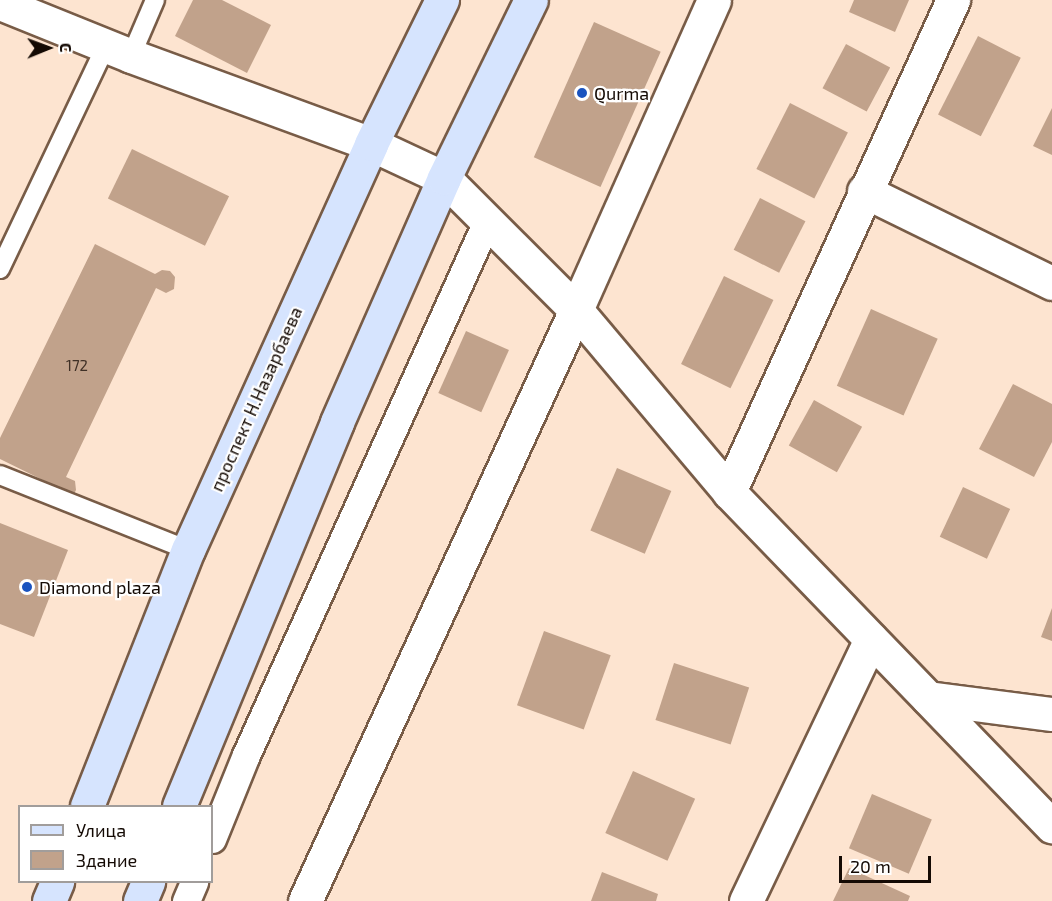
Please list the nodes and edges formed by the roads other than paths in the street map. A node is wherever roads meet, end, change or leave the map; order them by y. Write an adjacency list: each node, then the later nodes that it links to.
1 (155, 0): 7 (lane)
2 (442, 0): 8 (main road, проспект Н.Назарбаева)
3 (531, 0): 9 (main road)
4 (714, 0): 14 (street)
5 (953, 0): 10 (street)
6 (0, 3): 7 (street)
7 (119, 51): 8 (street); 12 (lane)
8 (371, 144): 9 (street); 17 (main road, проспект Н.Назарбаева)
9 (444, 178): 11 (street); 22 (main road)
10 (864, 191): 13 (street); 16 (street)
11 (487, 221): 14 (street); 24 (street)
12 (0, 269)
13 (1052, 284)
14 (576, 310): 16 (street); 31 (street)
15 (0, 475): 17 (lane)
16 (729, 492): 18 (street)
17 (188, 550): 21 (main road, проспект Н.Назарбаева)
18 (871, 639): 19 (street); 32 (street)
19 (928, 698): 20 (street); 23 (street)
20 (1052, 714)
21 (88, 805)
22 (179, 805)
23 (1052, 827)
24 (213, 837)
25 (57, 883): 28 (main road)
26 (148, 883): 29 (main road)
27 (194, 883): 30 (street)
28 (50, 901)
29 (140, 901)
30 (186, 901)
31 (305, 901)
32 (746, 901)

